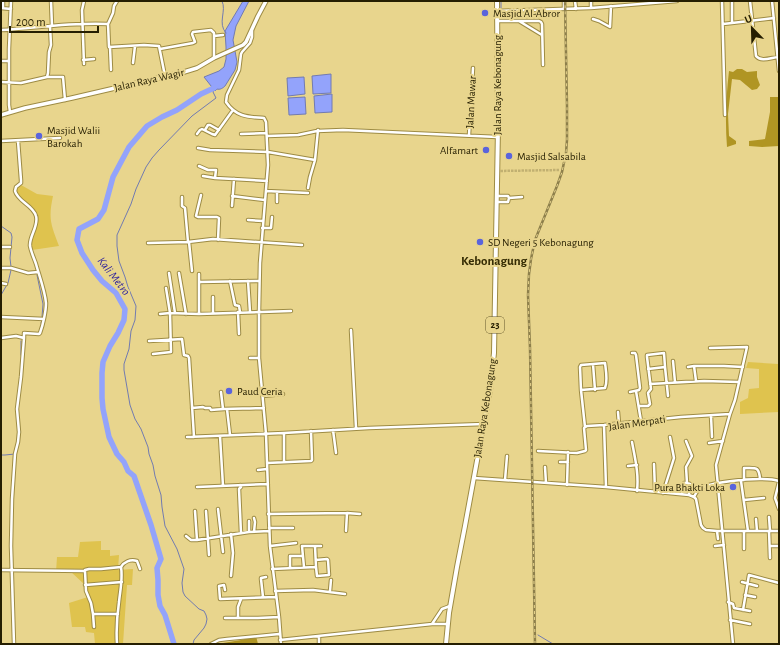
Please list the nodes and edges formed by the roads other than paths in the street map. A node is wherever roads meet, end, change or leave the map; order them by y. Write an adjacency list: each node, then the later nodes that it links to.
1 (3, 1): 17 (street)
2 (11, 1): 19 (street)
3 (51, 1): 32 (street)
4 (84, 1): 29 (street)
5 (117, 1): 30 (street)
6 (266, 1): 33 (main road, Jalan Raya Wagir)
7 (497, 1): 22 (highway, Jalan Raya Kebonagung / 23)
8 (564, 1): 20 (street)
9 (575, 1): 21 (street)
10 (591, 1): 18 (street)
11 (677, 1): 16 (street)
12 (722, 1): 31 (street)
13 (732, 1): 28 (street)
14 (750, 1): 27 (street)
15 (772, 1): 23 (street)
16 (611, 6): 18 (street); 24 (street)
17 (2, 8): 19 (street)
18 (591, 8): 21 (street)
19 (11, 9): 35 (street)
20 (564, 9): 21 (street); 22 (street)
21 (576, 9)
22 (497, 11): 25 (highway, Jalan Raya Kebonagung / 23)
23 (774, 18): 27 (street); 36 (street)
24 (593, 19)
25 (497, 21): 26 (street); 72 (highway, Jalan Raya Kebonagung / 23)
26 (518, 21): 37 (street); 37 (street)
27 (752, 21): 28 (street); 43 (street)
28 (732, 23): 31 (street)
29 (82, 24): 30 (street); 32 (street); 46 (street)
30 (108, 24): 41 (street)
31 (723, 24): 64 (street)
32 (51, 26): 35 (street); 56 (street)
33 (252, 28): 44 (main road, Jalan Raya Wagir); 61 (street)
34 (1, 30): 35 (street)
35 (10, 30): 48 (street)
36 (777, 32): 43 (street)
37 (542, 35): 52 (street)
38 (214, 36): 39 (street); 42 (street); 44 (street)
39 (223, 36)
40 (135, 46): 41 (street); 42 (street); 50 (street)
41 (110, 47): 54 (street)
42 (160, 49): 57 (street)
43 (778, 57): 49 (street)
44 (214, 58): 57 (main road, Jalan Raya Wagir)
45 (94, 59): 46 (street)
46 (84, 60): 51 (street)
47 (1, 61): 48 (street)
48 (9, 61): 59 (street)
49 (779, 62): 55 (street)
50 (133, 63)
51 (84, 64)
52 (543, 65)
53 (473, 68): 71 (street, Jalan Mawar)
54 (111, 70)
55 (779, 71)
56 (47, 77): 59 (street); 60 (street)
57 (165, 77): 60 (main road, Jalan Raya Wagir)
58 (1, 82): 59 (street)
59 (9, 82): 62 (street)
60 (65, 100): 62 (main road, Jalan Raya Wagir)
61 (234, 110): 66 (street); 70 (street)
62 (10, 112): 63 (main road, Jalan Raya Wagir)
63 (1, 115)
64 (725, 115)
65 (205, 130): 66 (street); 66 (street); 68 (street)
66 (219, 130)
67 (318, 130): 70 (street); 71 (street); 78 (street)
68 (197, 134)
69 (241, 134): 70 (street)
70 (266, 135): 77 (street)
71 (469, 135): 72 (street)
72 (497, 137): 90 (highway, Jalan Raya Kebonagung / 23)
73 (60, 138): 75 (street)
74 (1, 141): 75 (street)
75 (18, 141): 111 (street)
76 (198, 148): 77 (street)
77 (268, 152): 78 (street); 83 (street)
78 (315, 160): 84 (street)
79 (199, 166): 81 (street)
80 (203, 176): 81 (street)
81 (215, 178): 82 (street)
82 (234, 179): 83 (street); 89 (street)
83 (267, 181): 85 (street)
84 (308, 188)
85 (266, 191): 86 (street); 94 (street)
86 (277, 192): 87 (street); 95 (street)
87 (306, 193)
88 (201, 195): 102 (street)
89 (232, 196): 94 (street); 97 (street)
90 (497, 196): 93 (street); 96 (highway, Jalan Raya Kebonagung / 23)
91 (182, 197): 103 (street)
92 (522, 197): 93 (street)
93 (509, 198): 96 (street)
94 (265, 200): 100 (street)
95 (277, 202)
96 (496, 202): 175 (highway, Jalan Raya Kebonagung / 23)
97 (232, 206)
98 (272, 216): 101 (street)
99 (248, 220): 100 (street)
100 (263, 222): 101 (street)
101 (262, 228): 104 (street)
102 (218, 240): 103 (street); 104 (street)
103 (188, 242): 105 (street); 110 (street)
104 (261, 242): 106 (street); 117 (street)
105 (148, 243)
106 (302, 245)
107 (1, 247): 108 (street)
108 (10, 247)
109 (1, 268): 111 (street)
110 (192, 271)
111 (38, 272): 134 (street)
112 (169, 273): 128 (street)
113 (180, 273): 131 (street)
114 (199, 274): 118 (street)
115 (230, 281): 116 (street); 118 (street); 124 (street)
116 (248, 281): 117 (street); 125 (street)
117 (259, 281): 126 (street)
118 (199, 282): 132 (street)
119 (1, 283): 120 (street)
120 (6, 284)
121 (166, 288): 127 (street)
122 (213, 297): 129 (street)
123 (291, 311): 126 (street)
124 (239, 312): 125 (street); 129 (street); 136 (street)
125 (250, 312): 126 (street)
126 (259, 312): 145 (street)
127 (170, 313): 128 (street); 130 (street); 139 (street)
128 (175, 313): 131 (street)
129 (213, 313): 132 (street)
130 (160, 314)
131 (186, 314): 132 (street)
132 (199, 314)
133 (1, 317): 134 (street)
134 (44, 320): 138 (street)
135 (351, 330): 179 (street)
136 (239, 334)
137 (1, 338): 138 (street)
138 (24, 338): 280 (street)
139 (170, 340): 140 (street); 143 (street); 167 (street)
140 (149, 341)
141 (710, 348): 151 (street)
142 (632, 353): 160 (street)
143 (153, 354)
144 (250, 358): 145 (street)
145 (259, 358): 164 (street)
146 (673, 361): 155 (street)
147 (593, 364): 158 (street); 159 (street); 159 (street)
148 (694, 366): 150 (street); 151 (street); 153 (street)
149 (665, 367): 152 (street); 152 (street); 154 (street)
150 (688, 367)
151 (743, 367): 156 (street)
152 (648, 369): 157 (street)
153 (696, 381): 155 (street); 156 (street)
154 (666, 382): 155 (street); 157 (street); 165 (street)
155 (674, 382)
156 (739, 382): 172 (street)
157 (650, 384): 166 (street)
158 (582, 390): 159 (street); 178 (street)
159 (595, 390)
160 (636, 391): 162 (street); 166 (street)
161 (221, 392): 169 (street)
162 (630, 392)
163 (283, 394): 164 (street)
164 (263, 396): 168 (street)
165 (668, 396)
166 (639, 406): 174 (street)
167 (192, 408): 169 (street); 185 (street)
168 (264, 408): 170 (street); 183 (street)
169 (223, 409): 170 (street)
170 (227, 409): 184 (street)
171 (618, 412): 176 (street)
172 (730, 414): 173 (street, Jalan Merpati); 190 (street)
173 (711, 416): 174 (street, Jalan Merpati); 189 (street)
174 (640, 421): 176 (street, Jalan Merpati)
175 (484, 424): 179 (street); 208 (highway, Jalan Raya Kebonagung / 23)
176 (619, 424): 177 (street, Jalan Merpati)
177 (604, 426): 178 (street); 221 (street, Jalan Merpati)
178 (585, 427): 195 (street)
179 (356, 428): 180 (street)
180 (333, 430): 181 (street); 196 (street)
181 (311, 431): 182 (street); 198 (street)
182 (284, 433): 183 (street); 198 (street)
183 (266, 434): 184 (street); 201 (street)
184 (230, 435): 186 (street)
185 (194, 436): 186 (street); 187 (street)
186 (220, 436): 219 (street)
187 (188, 437)
188 (670, 437): 224 (street)
189 (712, 437)
190 (723, 440): 193 (street); 215 (street)
191 (686, 441): 214 (street)
192 (632, 442): 203 (street)
193 (709, 443)
194 (538, 451): 195 (street)
195 (568, 452): 200 (street)
196 (336, 453)
197 (507, 456): 210 (street)
198 (284, 462): 201 (street)
199 (560, 462): 200 (street)
200 (568, 462): 218 (street)
201 (267, 463): 206 (street)
202 (654, 464): 223 (street)
203 (637, 465): 204 (street); 222 (street)
204 (628, 466)
205 (545, 467): 213 (street)
206 (268, 469): 207 (street); 216 (street)
207 (258, 470)
208 (474, 478): 210 (street); 301 (highway, Jalan Raya Kebonagung / 23)
209 (760, 479): 211 (street); 211 (street); 212 (street)
210 (504, 480): 213 (street)
211 (743, 480): 215 (street); 229 (street)
212 (779, 481): 231 (street)
213 (546, 483): 218 (street)
214 (687, 483): 225 (street); 226 (street)
215 (717, 483): 227 (street); 245 (street)
216 (268, 484): 217 (street); 235 (street)
217 (240, 485): 219 (street); 252 (street)
218 (567, 485): 221 (street)
219 (223, 486): 220 (street)
220 (197, 487)
221 (606, 487): 222 (street)
222 (638, 491): 223 (street)
223 (655, 491): 224 (street)
224 (663, 493): 225 (street)
225 (682, 494): 226 (street)
226 (689, 495): 227 (street)
227 (694, 497): 244 (street)
228 (764, 498): 229 (street)
229 (744, 500): 246 (street)
230 (218, 509): 255 (street)
231 (779, 509)
232 (195, 510): 258 (street)
233 (206, 511): 256 (street)
234 (347, 513): 235 (street); 236 (street); 243 (street)
235 (268, 514): 242 (street)
236 (360, 514)
237 (769, 517): 248 (street)
238 (254, 518): 251 (street)
239 (756, 519): 247 (street)
240 (249, 521): 250 (street)
241 (293, 528): 242 (street)
242 (269, 530): 251 (street); 260 (street)
243 (346, 531)
244 (717, 531): 245 (street); 257 (street)
245 (722, 531): 246 (street); 264 (street)
246 (746, 531): 247 (street); 267 (street)
247 (757, 531): 248 (street)
248 (769, 531): 249 (street); 265 (street)
249 (779, 531)
250 (249, 532): 251 (street); 252 (street)
251 (254, 532)
252 (240, 533): 253 (street)
253 (231, 534): 255 (street); 282 (street)
254 (186, 536): 258 (street)
255 (221, 536): 256 (street); 268 (street)
256 (208, 538): 258 (street); 269 (street)
257 (718, 539)
258 (196, 540)
259 (296, 543): 260 (street)
260 (270, 546): 278 (street)
261 (315, 546): 262 (street); 270 (street); 272 (street)
262 (321, 546)
263 (716, 546): 264 (street)
264 (724, 546): 300 (street)
265 (770, 546): 266 (street); 271 (street)
266 (779, 546)
267 (744, 549)
268 (223, 552)
269 (210, 555)
270 (303, 556): 274 (street); 276 (street)
271 (770, 558)
272 (316, 560): 275 (street); 275 (street)
273 (121, 567): 277 (street); 281 (street); 285 (street)
274 (304, 567): 275 (street); 276 (street)
275 (316, 567)
276 (290, 568): 278 (street)
277 (140, 569)
278 (272, 569): 292 (street)
279 (1, 570): 280 (street)
280 (12, 570): 281 (street); 316 (street)
281 (84, 571): 289 (street)
282 (231, 576)
283 (266, 577): 296 (street)
284 (331, 580): 293 (street)
285 (122, 582): 289 (street); 305 (street)
286 (742, 582): 287 (street)
287 (747, 583): 288 (street); 290 (street); 295 (street)
288 (779, 583)
289 (86, 585): 304 (street)
290 (757, 586)
291 (225, 590): 299 (street)
292 (275, 591): 293 (street); 297 (street)
293 (330, 591): 294 (street)
294 (345, 594)
295 (746, 595): 298 (street); 302 (street)
296 (263, 597): 297 (street); 299 (street)
297 (276, 597): 306 (street)
298 (755, 597)
299 (241, 599): 308 (street)
300 (728, 602): 302 (street); 309 (street)
301 (451, 606): 310 (street); 311 (highway, Jalan Raya Kebonagung / 23)
302 (743, 610): 303 (street)
303 (750, 610)
304 (93, 614): 305 (street); 313 (street)
305 (118, 614): 317 (street)
306 (278, 617): 308 (street); 315 (street)
307 (225, 618): 308 (street)
308 (238, 618)
309 (730, 620): 312 (street); 322 (street)
310 (432, 624): 311 (street); 314 (street)
311 (448, 624): 321 (highway, Jalan Raya Kebonagung / 23)
312 (750, 624)
313 (94, 627)
314 (319, 636): 315 (street); 320 (street)
315 (280, 637): 318 (street); 319 (street)
316 (14, 644)
317 (117, 644)
318 (212, 644)
319 (281, 644)
320 (319, 644)
321 (446, 644)
322 (733, 644)

